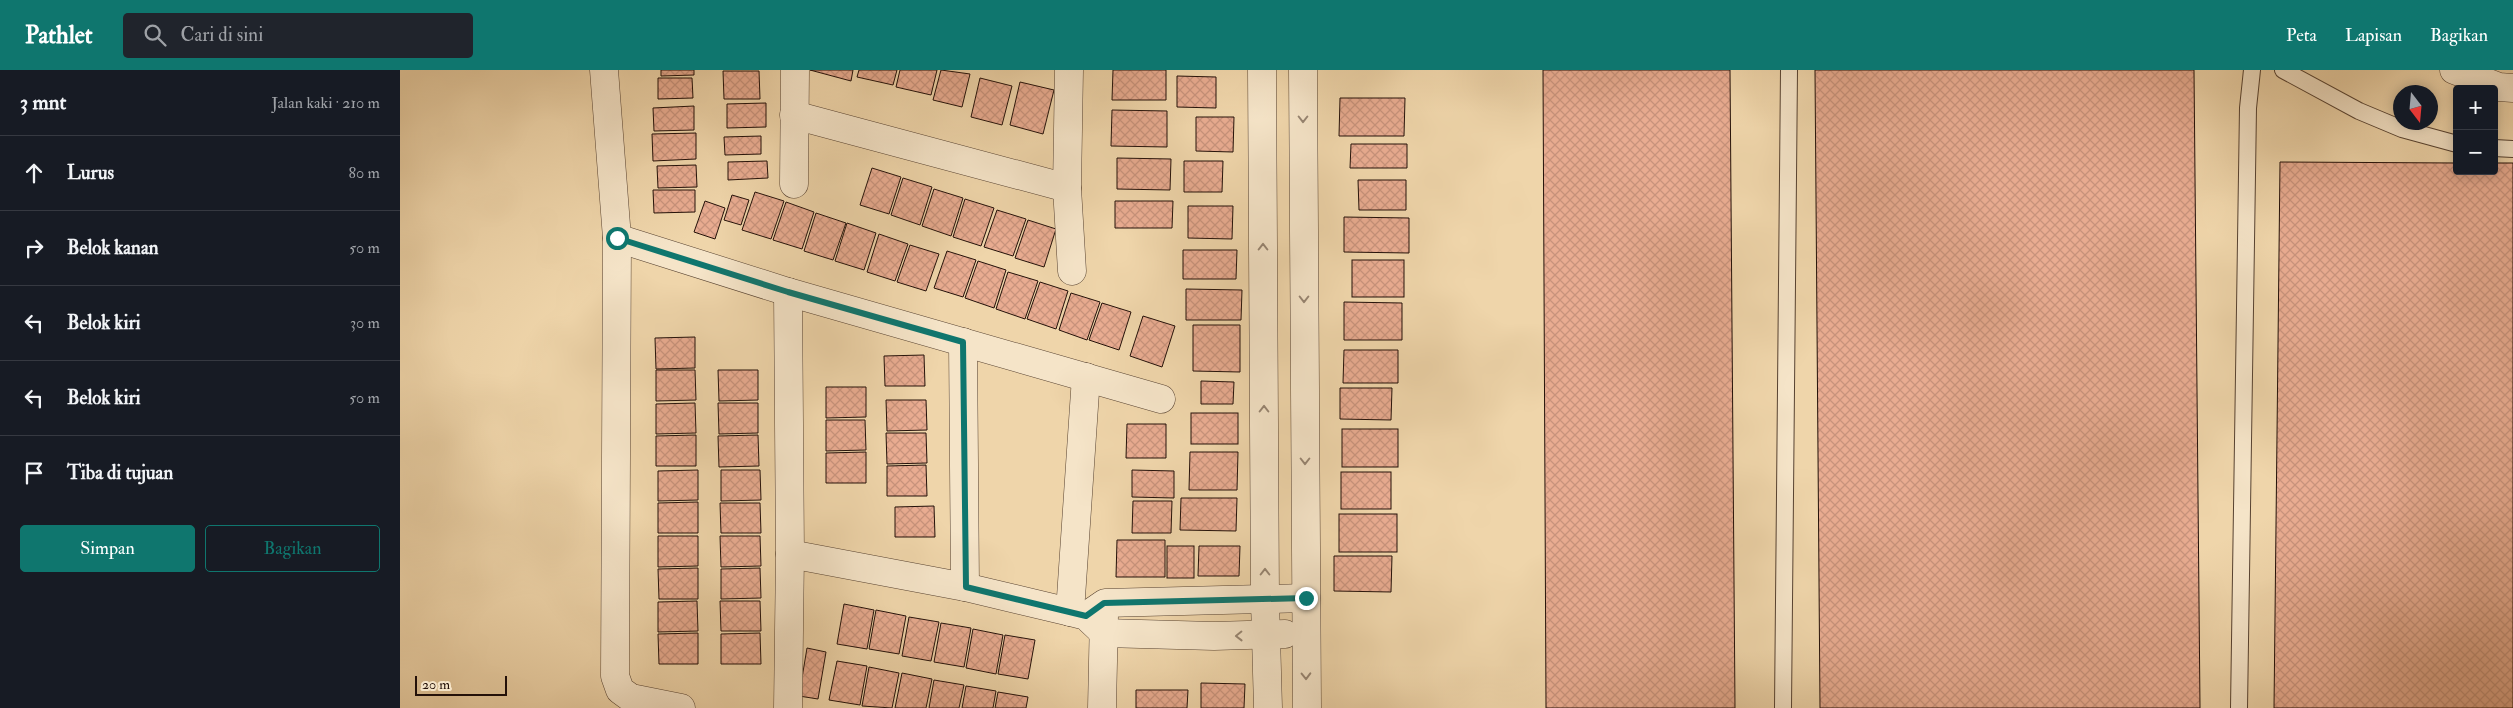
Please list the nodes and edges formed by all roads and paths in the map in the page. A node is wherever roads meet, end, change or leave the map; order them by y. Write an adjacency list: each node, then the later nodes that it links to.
1 (604, 70): 17 (street)
2 (795, 70): 11 (street)
3 (1069, 70): 16 (street)
4 (1262, 70): 26 (street, one-way to 4)
5 (1303, 70): 25 (street, one-way to 25)
6 (1789, 70): 35 (lane)
7 (2252, 70): 36 (lane)
8 (2283, 70): 12 (lane)
9 (2454, 70): 10 (street)
10 (2513, 88)
11 (794, 115): 15 (street); 16 (street)
12 (2453, 143)
13 (2498, 148): 14 (lane)
14 (2513, 149)
15 (794, 184)
16 (1067, 188): 18 (street)
17 (617, 238): 19 (street); 30 (street)
18 (1072, 271)
19 (788, 292): 20 (street); 23 (street)
20 (963, 342): 21 (street); 24 (street)
21 (1086, 377): 22 (street); 27 (street)
22 (1161, 399)
23 (790, 554): 24 (street); 31 (street)
24 (966, 587): 27 (street)
25 (1306, 598): 26 (street); 28 (street)
26 (1265, 600): 27 (street); 29 (street)
27 (1091, 616): 29 (street, one-way to 27); 32 (street)
28 (1306, 633): 29 (street); 34 (street, one-way to 34)
29 (1266, 635): 33 (street)
30 (681, 708)
31 (788, 708)
32 (1102, 708)
33 (1268, 708)
34 (1307, 708)
35 (1783, 708)
36 (2239, 708)

